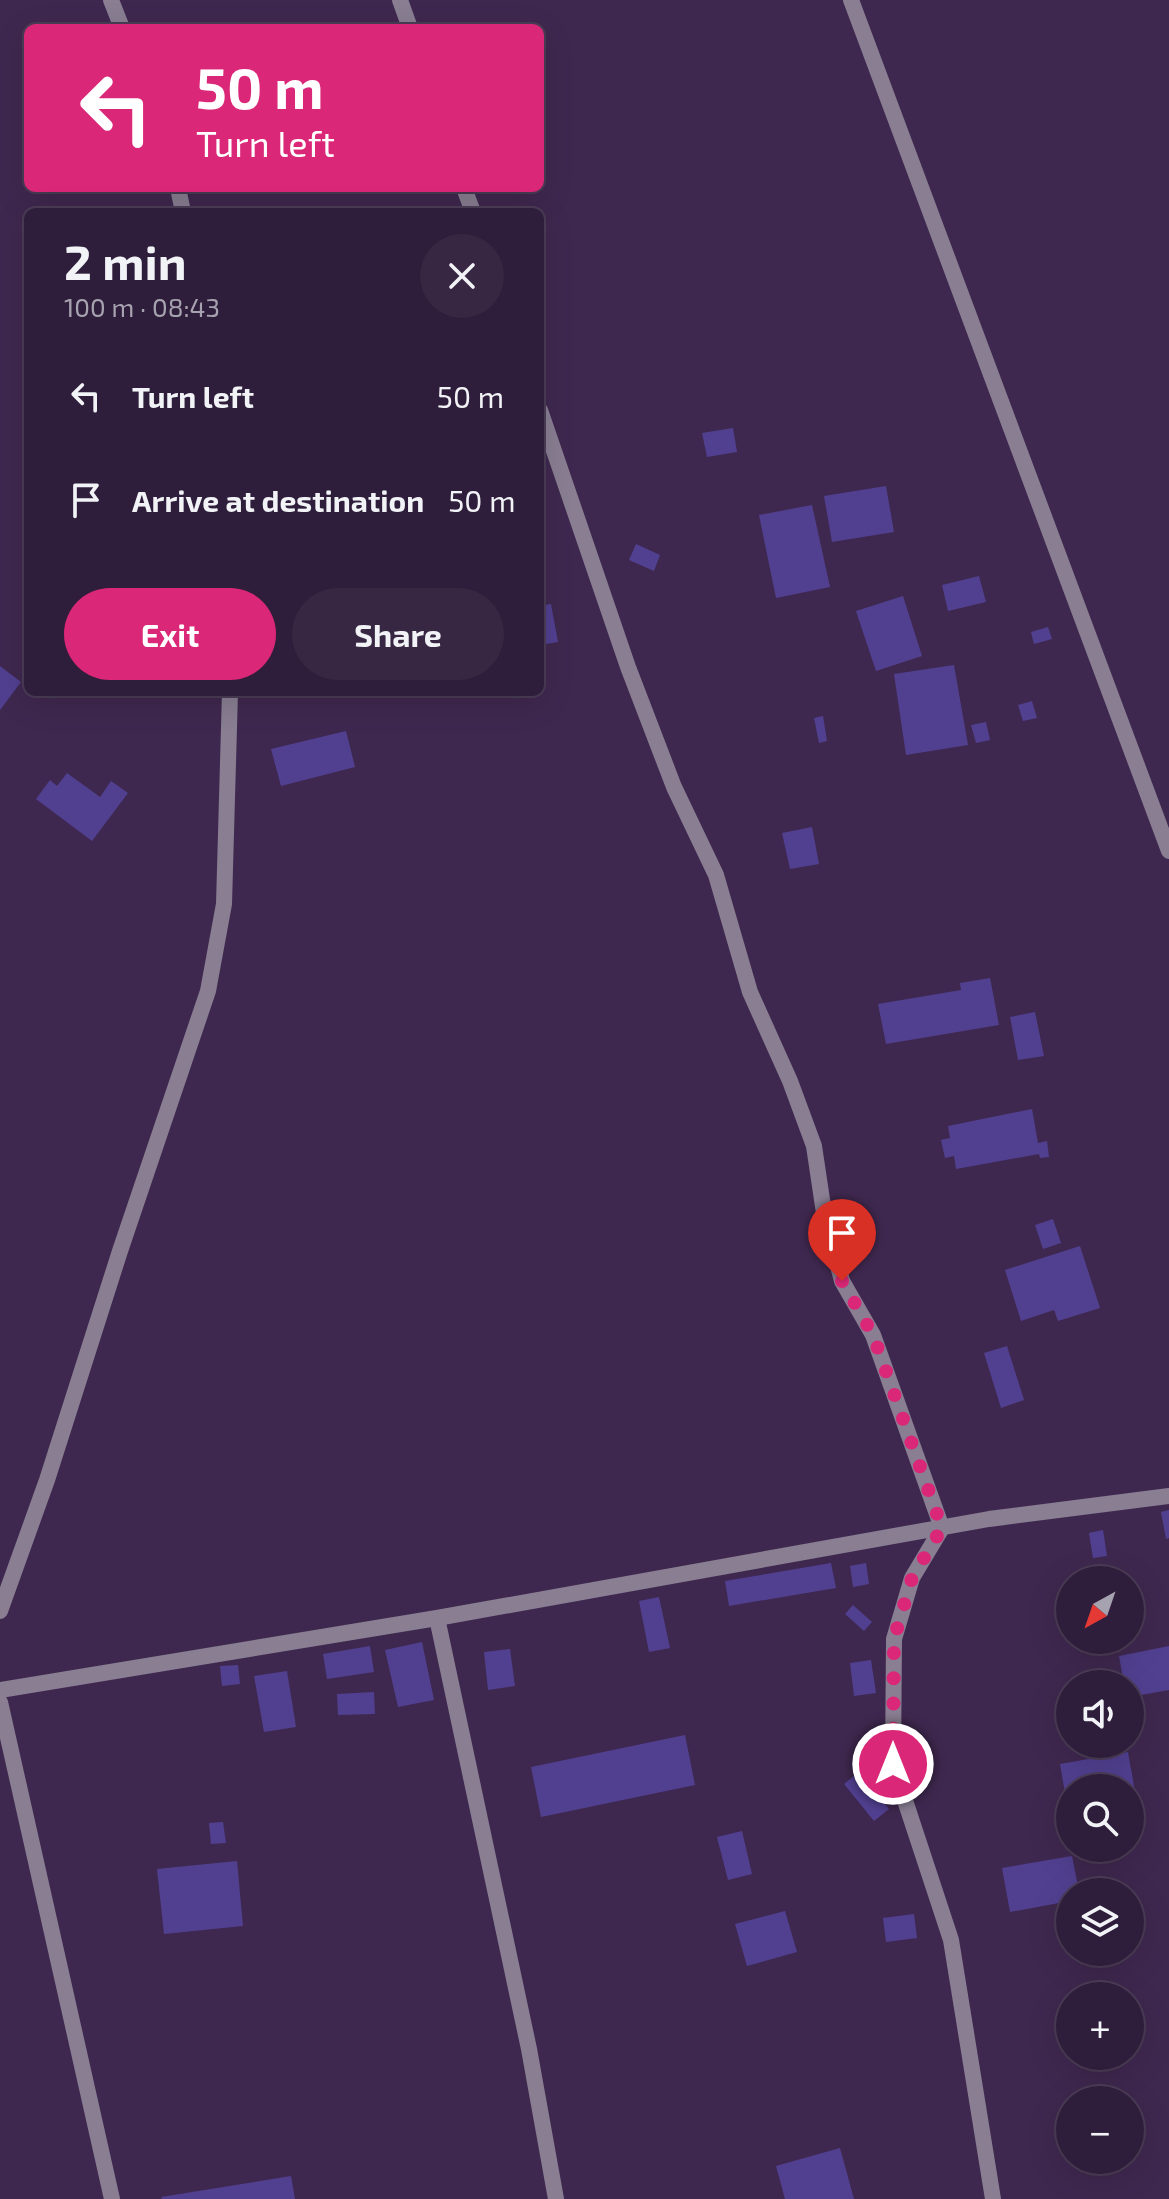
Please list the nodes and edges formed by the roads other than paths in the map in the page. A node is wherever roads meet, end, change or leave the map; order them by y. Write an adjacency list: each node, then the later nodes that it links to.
1 (111, 0): 4 (street)
2 (400, 0): 5 (street)
3 (851, 0): 8 (street)
4 (120, 24)
5 (409, 24)
6 (544, 422): 10 (street)
7 (230, 696): 11 (street)
8 (1169, 851)
9 (1169, 1496): 10 (street)
10 (942, 1528): 12 (street); 17 (street)
11 (0, 1611)
12 (437, 1618): 13 (street); 16 (street)
13 (0, 1690)
14 (0, 1702): 15 (street)
15 (112, 2199)
16 (556, 2199)
17 (993, 2199)

